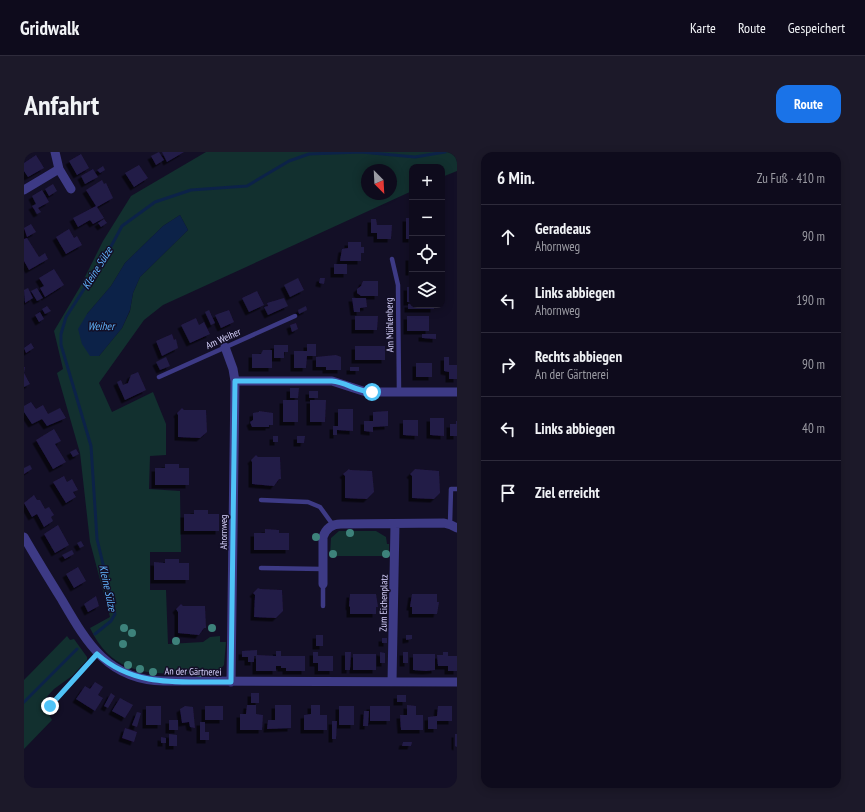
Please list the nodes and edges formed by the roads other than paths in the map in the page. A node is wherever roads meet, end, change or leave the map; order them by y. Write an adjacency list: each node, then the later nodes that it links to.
1 (55, 152): 2 (street)
2 (59, 169): 3 (street); 4 (street)
3 (71, 189)
4 (24, 190)
5 (392, 258): 10 (lane, Am Mühlenberg)
6 (295, 316): 7 (lane, Am Weiher)
7 (225, 347): 8 (lane, Am Weiher); 9 (street, Ahornweg)
8 (159, 377)
9 (235, 381): 10 (street); 23 (street, Ahornweg)
10 (399, 392): 11 (street)
11 (457, 392)
12 (457, 489): 16 (lane)
13 (260, 500): 15 (lane)
14 (395, 524): 15 (street); 16 (street); 24 (street, Zum Eichenplatz)
15 (332, 525): 19 (street)
16 (454, 526)
17 (24, 537): 22 (street, An der Gärtnerei)
18 (261, 568): 19 (lane)
19 (323, 569): 20 (street)
20 (323, 584): 21 (lane)
21 (323, 606)
22 (97, 654): 23 (street, An der Gärtnerei); 26 (lane)
23 (231, 682): 24 (street, An der Gärtnerei)
24 (392, 682): 25 (street, An der Gärtnerei)
25 (457, 682)
26 (50, 706)

